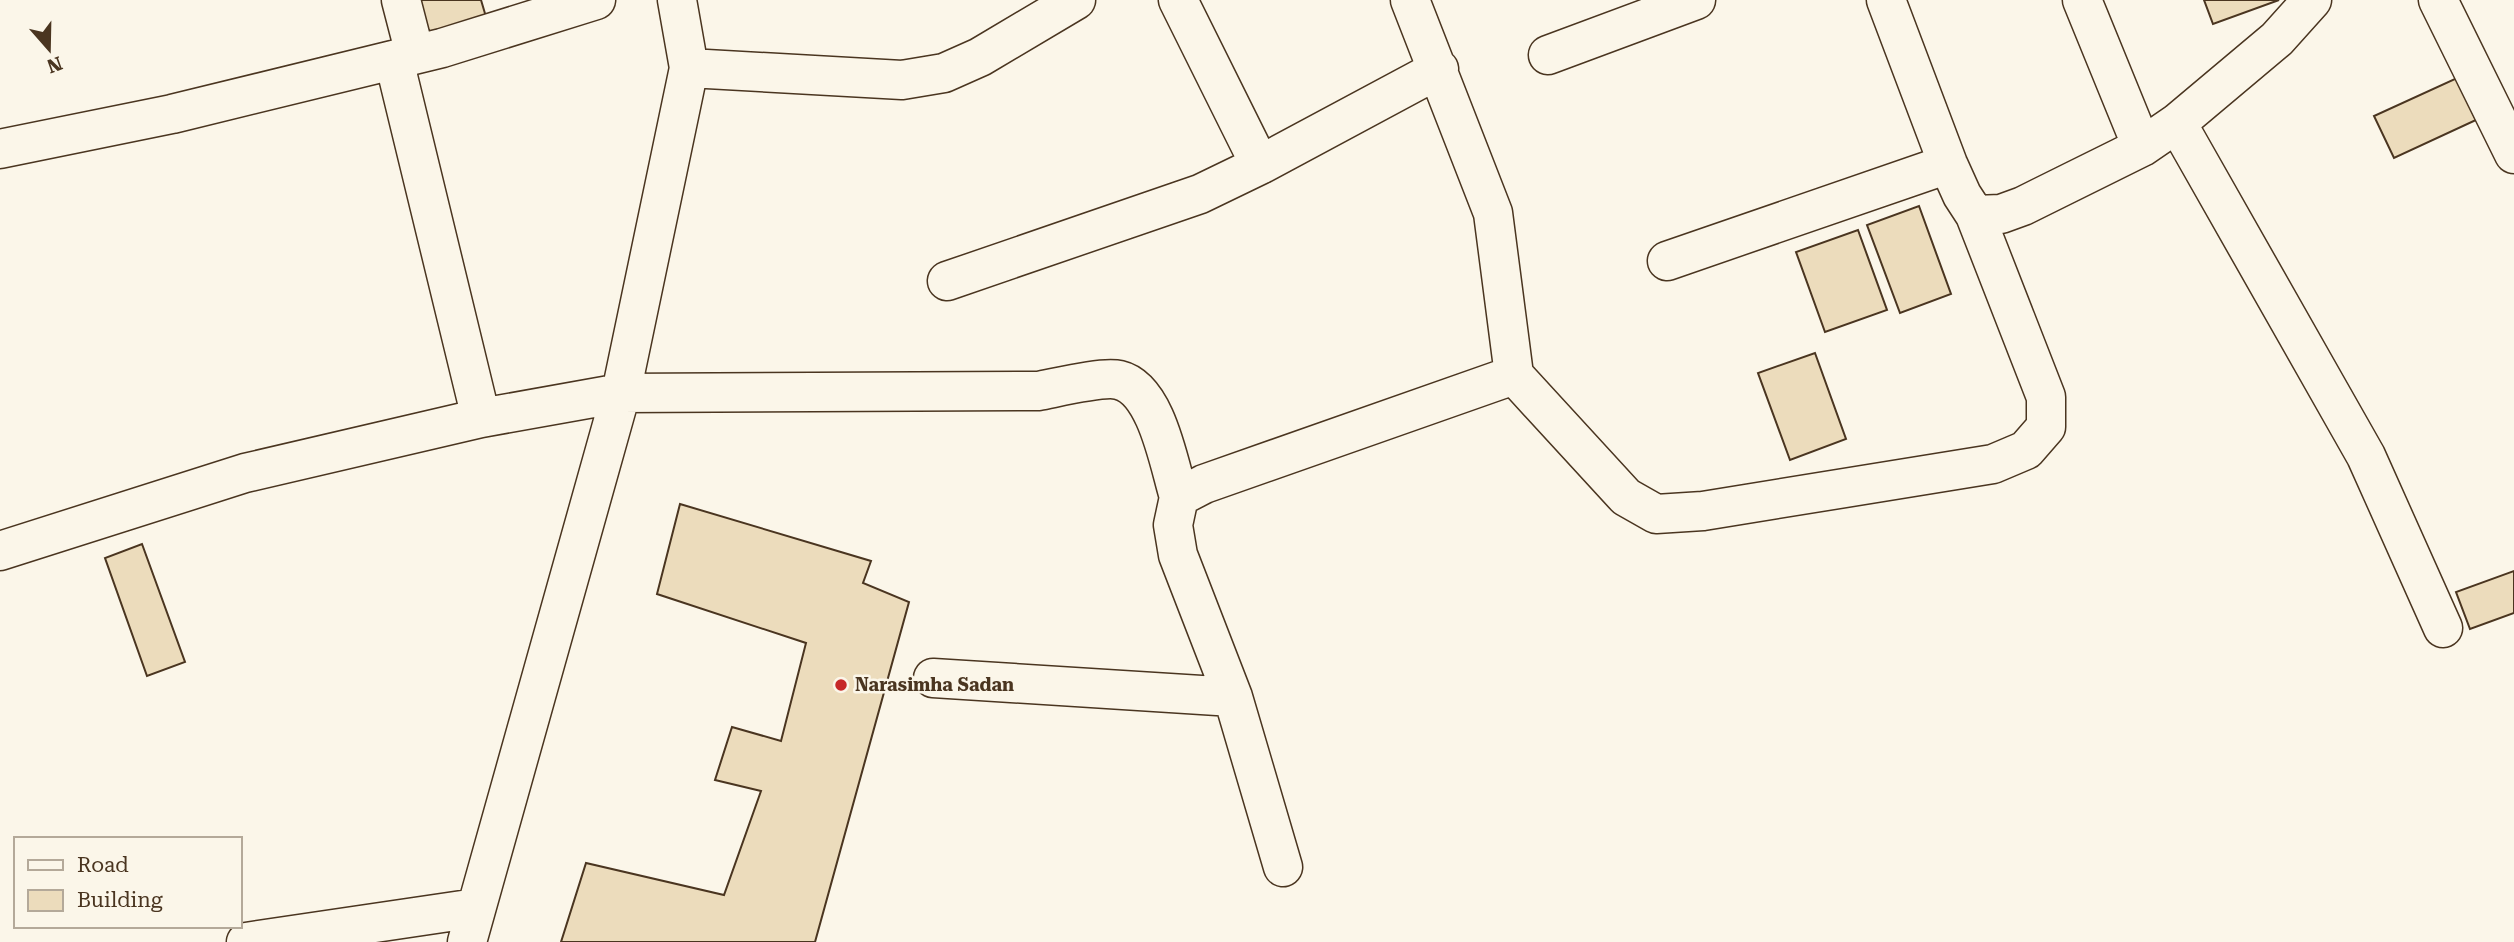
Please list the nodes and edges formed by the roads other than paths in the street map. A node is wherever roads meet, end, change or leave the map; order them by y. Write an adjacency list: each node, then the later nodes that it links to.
1 (401, 0): 13 (street)
2 (596, 0): 13 (street)
3 (677, 0): 14 (street)
4 (1076, 0): 14 (street)
5 (1178, 0): 21 (street)
6 (1410, 0): 15 (street)
7 (1696, 0): 12 (street)
8 (1886, 0): 20 (street)
9 (2082, 0): 17 (street)
10 (2312, 0): 16 (street)
11 (2438, 0): 19 (street)
12 (1548, 55)
13 (404, 57): 18 (street); 27 (street)
14 (689, 68): 26 (street)
15 (1439, 69): 21 (street); 25 (street)
16 (2177, 123): 17 (street); 30 (street)
17 (2142, 147): 22 (street)
18 (0, 149)
19 (2514, 154)
20 (1948, 164): 22 (street); 23 (street)
21 (1260, 165): 24 (street)
22 (1975, 215): 25 (street)
23 (1667, 261)
24 (947, 281)
25 (1514, 376): 28 (street)
26 (621, 393): 27 (street); 28 (street); 34 (street)
27 (481, 418): 29 (street)
28 (1179, 498): 32 (street)
29 (0, 551)
30 (2443, 628)
31 (933, 678): 32 (street)
32 (1233, 697): 33 (street)
33 (1283, 867)
34 (471, 925): 35 (street)
35 (246, 942)

